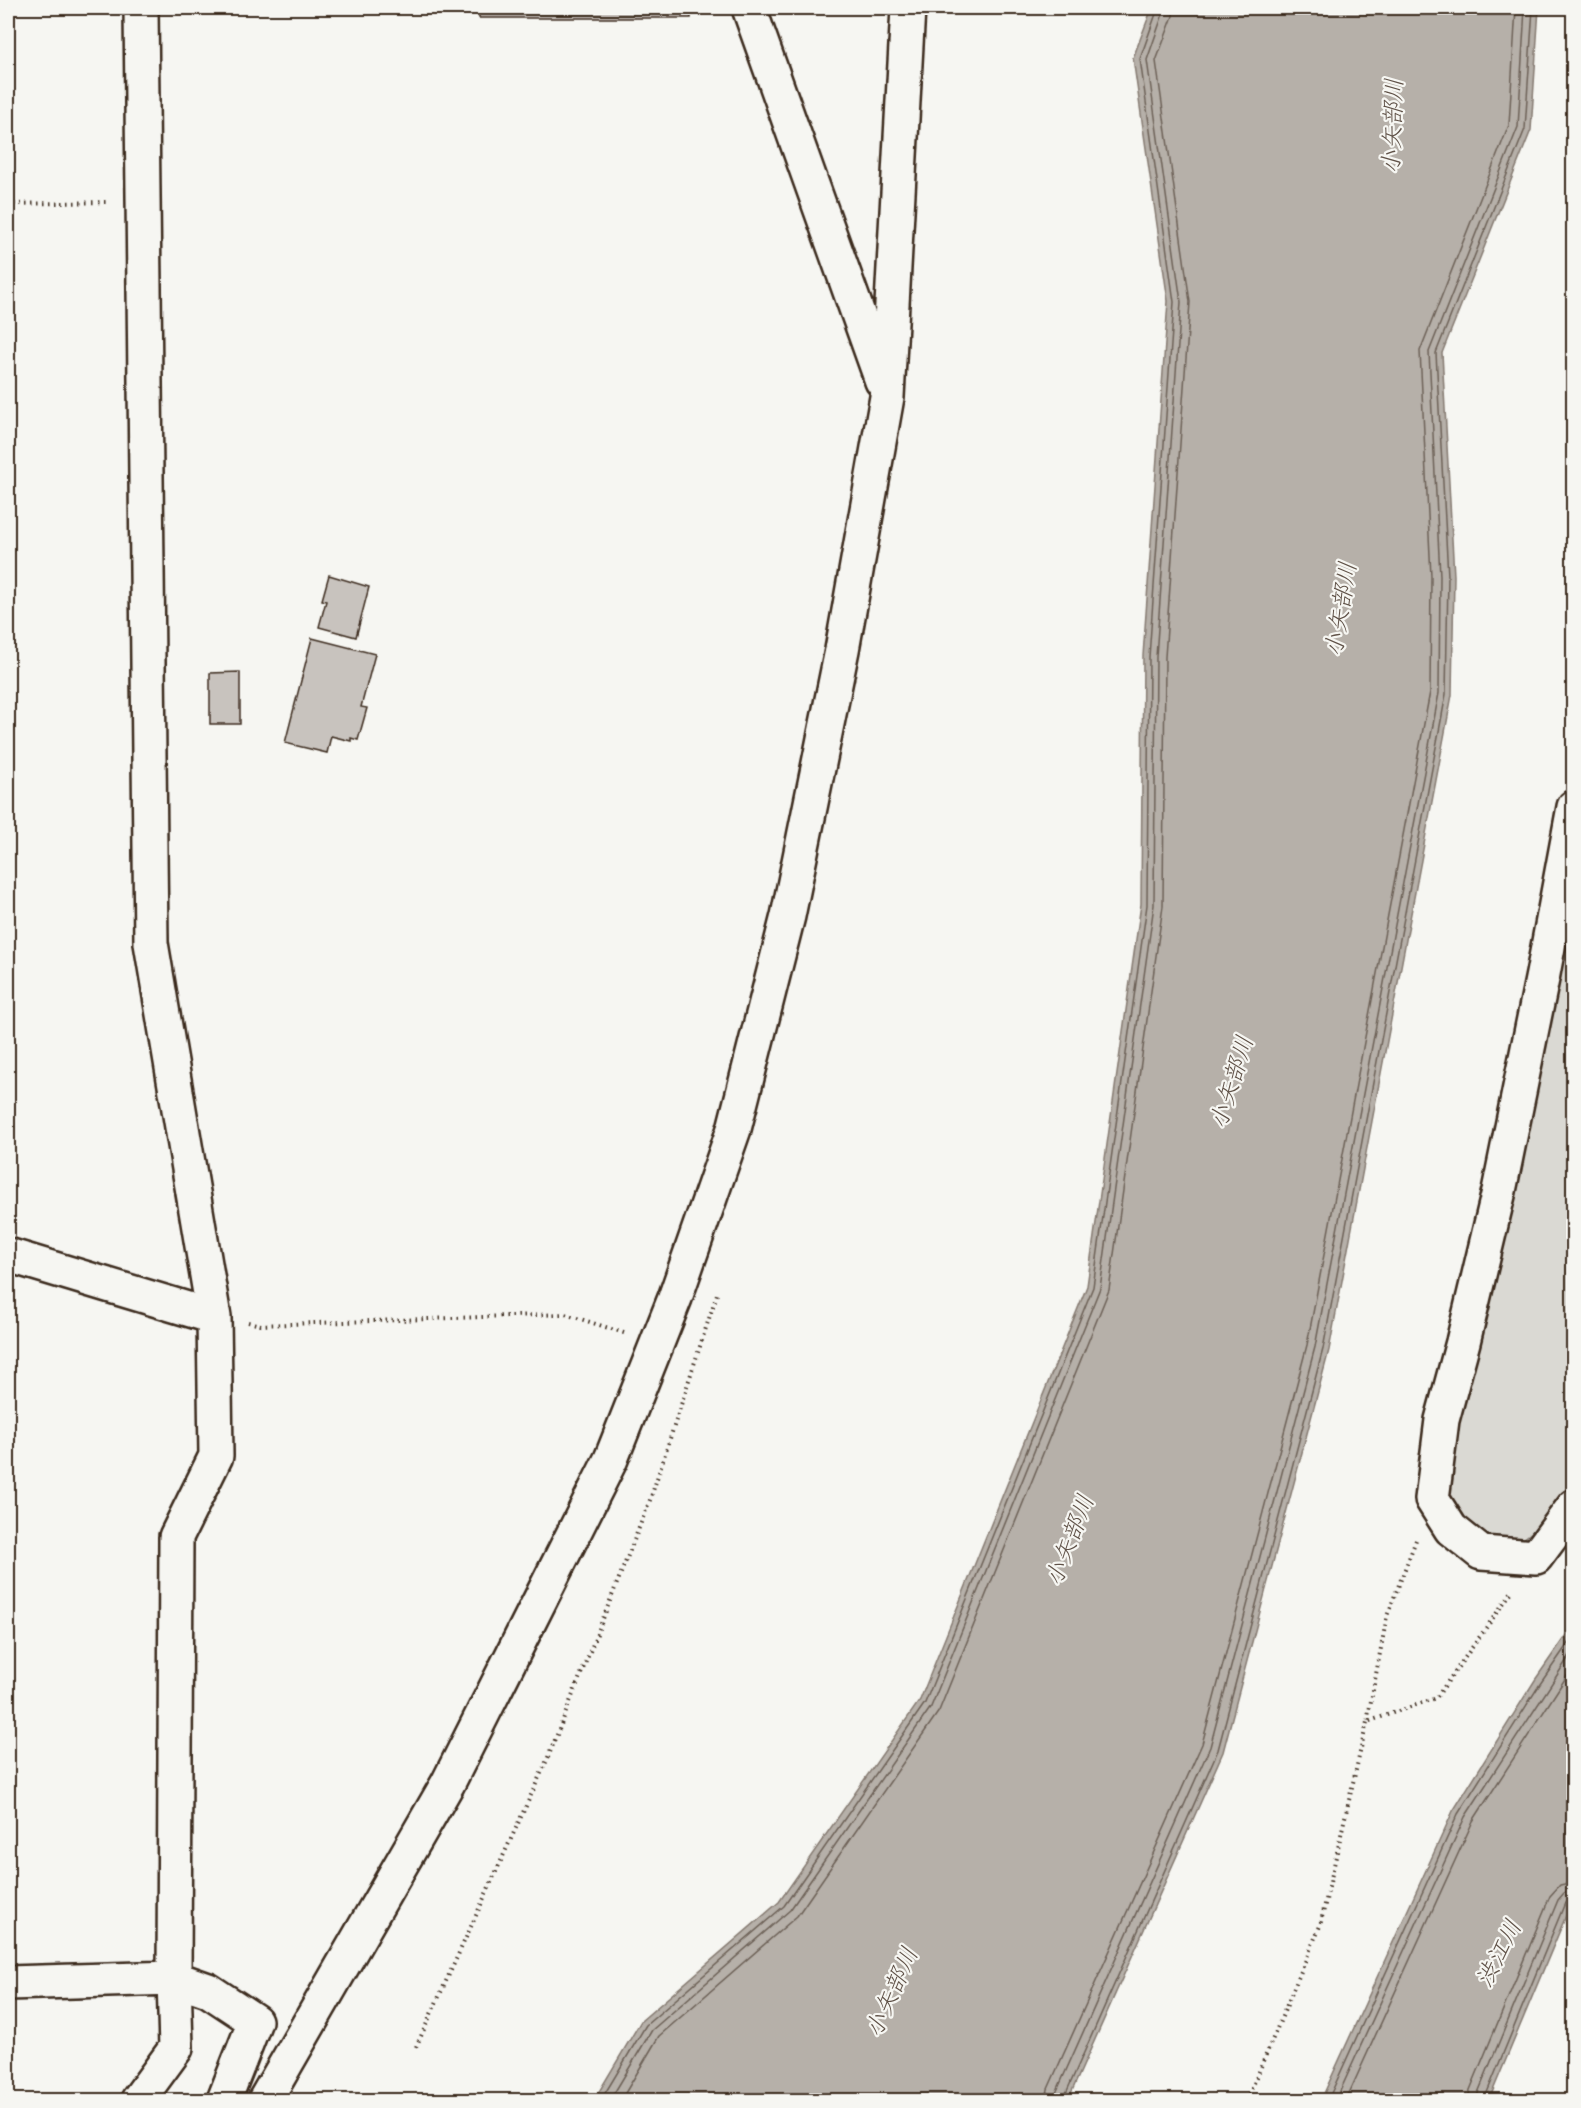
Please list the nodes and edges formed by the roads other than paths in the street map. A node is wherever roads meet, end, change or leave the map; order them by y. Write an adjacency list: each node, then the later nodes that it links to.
1 (141, 8): 7 (street)
2 (749, 8): 4 (street)
3 (908, 8): 4 (street)
4 (887, 397): 13 (street)
5 (1574, 807): 8 (street)
6 (8, 1255): 7 (street)
7 (214, 1317): 9 (street)
8 (1574, 1506)
9 (174, 1978): 10 (street); 11 (street); 12 (street)
10 (8, 1983)
11 (138, 2100)
12 (224, 2100)
13 (265, 2100)

